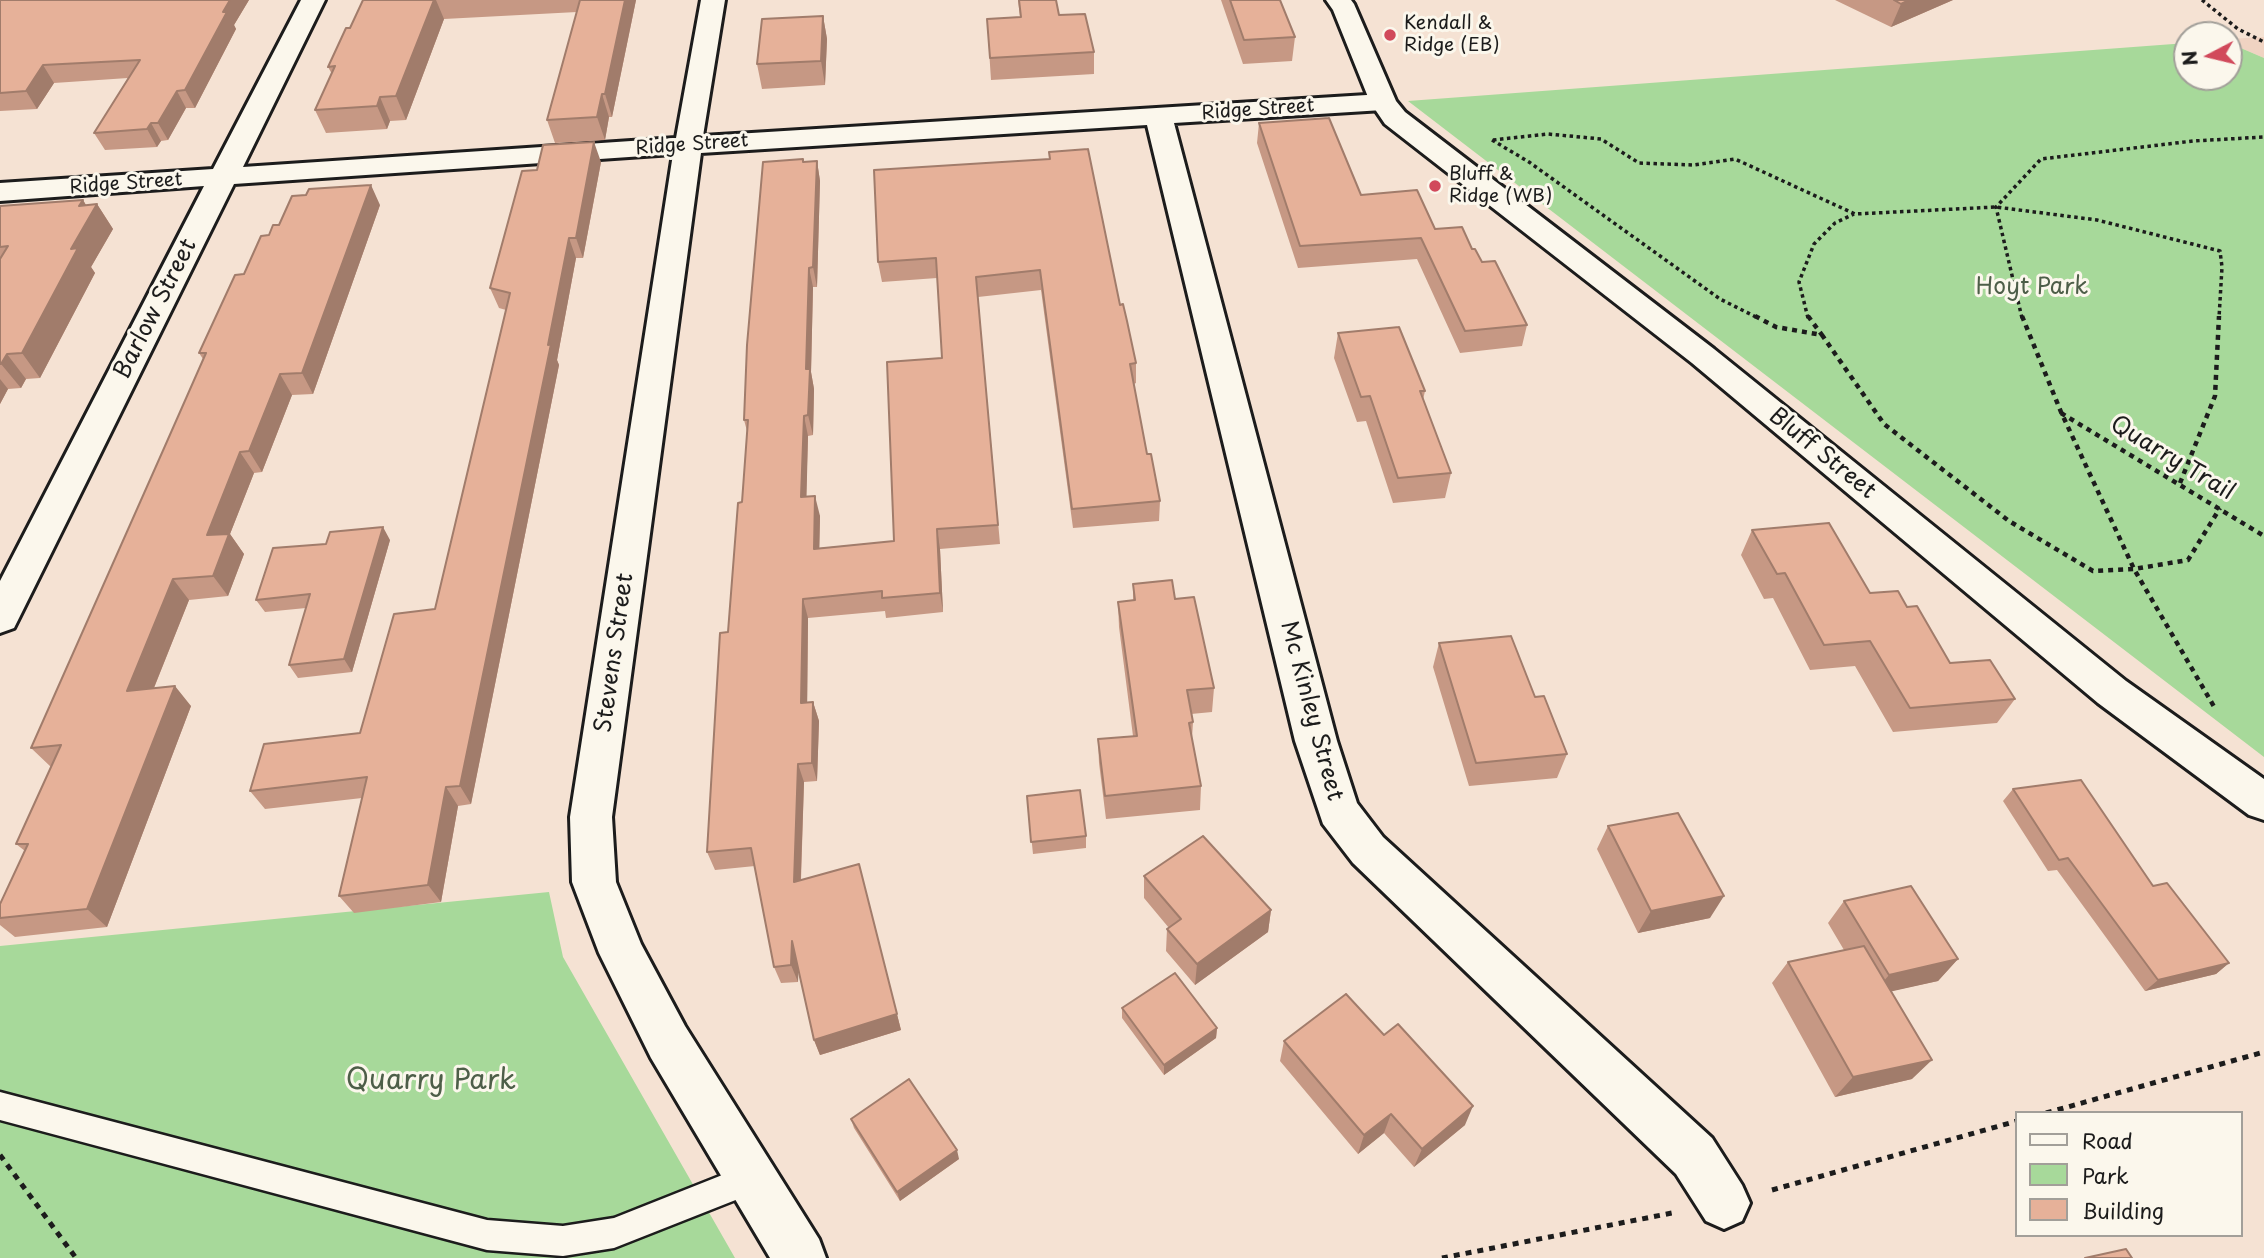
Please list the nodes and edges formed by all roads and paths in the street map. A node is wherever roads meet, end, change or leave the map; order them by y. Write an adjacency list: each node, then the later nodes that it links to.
1 (313, 0): 12 (street, Barlow Street)
2 (713, 0): 10 (street, Stevens Street)
3 (1338, 0): 6 (street)
4 (2202, 0): 5 (path)
5 (2264, 41)
6 (1383, 102): 7 (street, Ridge Street); 11 (street, Bluff Street)
7 (1159, 117): 10 (street, Ridge Street); 31 (street, Mc Kinley Street)
8 (2264, 137): 14 (path)
9 (1493, 139): 11 (path); 15 (path); 16 (path)
10 (688, 145): 12 (street, Ridge Street); 30 (street, Stevens Street)
11 (1431, 146): 24 (street, Bluff Street)
12 (223, 178): 13 (street, Ridge Street); 22 (street, Barlow Street)
13 (0, 192)
14 (1996, 207): 15 (path); 17 (path); 18 (path)
15 (1855, 214): 16 (path)
16 (1822, 335): 21 (path)
17 (2061, 412): 18 (path, Quarry Trail); 21 (path)
18 (2180, 483): 19 (path, Quarry Trail)
19 (2220, 508): 20 (path, Quarry Trail); 21 (path)
20 (2264, 536)
21 (2134, 569): 23 (path)
22 (0, 618)
23 (2220, 718)
24 (2264, 802)
25 (2264, 1052): 27 (path)
26 (0, 1106): 30 (lane)
27 (2053, 1111)
28 (2016, 1121): 31 (path)
29 (0, 1155): 32 (path)
30 (750, 1179): 33 (street, Stevens Street)
31 (1724, 1203): 34 (path)
32 (76, 1258)
33 (800, 1258)
34 (1442, 1258)

